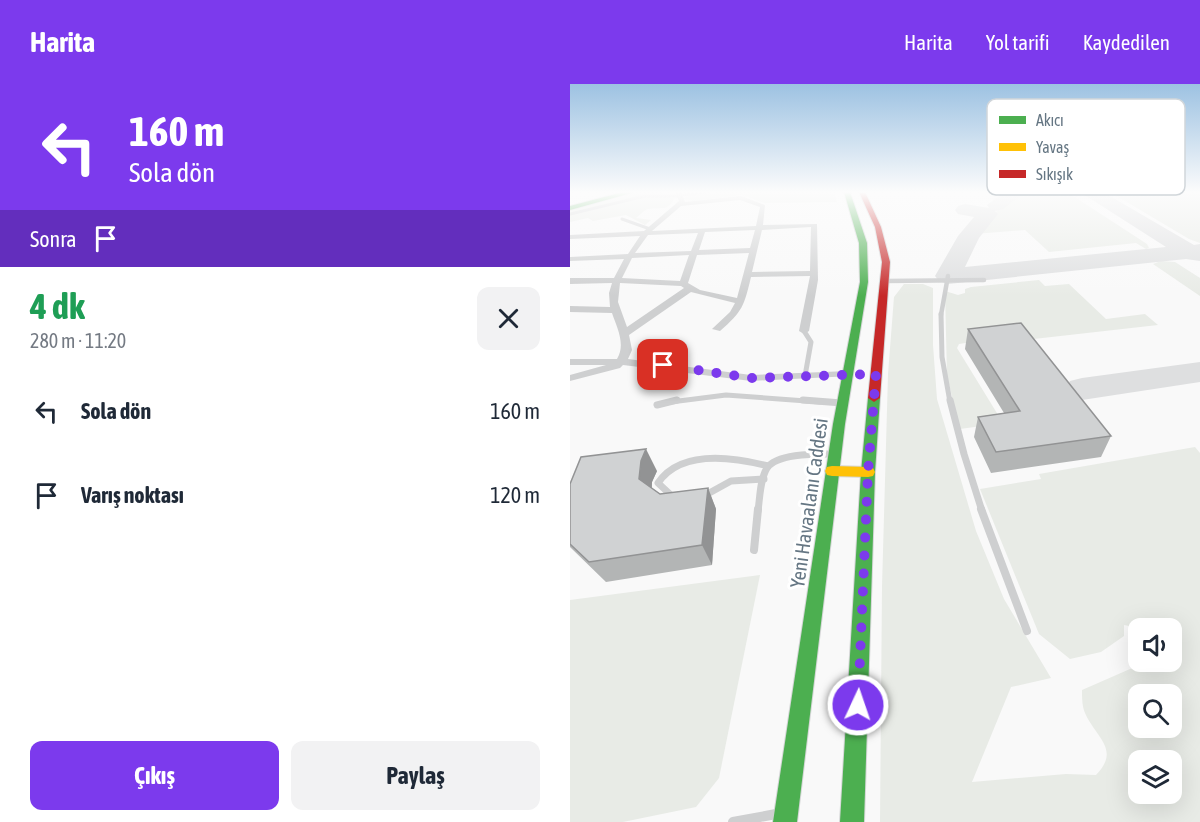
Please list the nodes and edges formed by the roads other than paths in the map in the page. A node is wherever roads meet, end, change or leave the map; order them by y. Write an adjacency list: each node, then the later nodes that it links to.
1 (637, 226): 9 (lane)
2 (653, 226): 9 (street)
3 (788, 226): 7 (street)
4 (814, 226): 16 (street)
5 (858, 226): 32 (main road, Yeni Havaalanı Caddesi)
6 (877, 226): 22 (main road)
7 (759, 228): 8 (street); 12 (street)
8 (702, 231): 9 (street); 13 (street)
9 (648, 232): 10 (street); 14 (street)
10 (590, 236): 11 (street); 15 (street)
11 (570, 237)
12 (754, 250): 13 (street); 17 (street)
13 (695, 252): 14 (street); 23 (street)
14 (632, 255): 15 (street); 19 (street)
15 (570, 258)
16 (814, 273): 17 (street); 28 (street)
17 (747, 275): 24 (street)
18 (947, 279): 20 (lane); 22 (lane); 44 (lane)
19 (617, 280): 21 (street); 23 (street); 26 (street)
20 (984, 280)
21 (570, 281)
22 (885, 281): 33 (main road)
23 (686, 287): 24 (street); 29 (street)
24 (740, 301): 27 (street)
25 (570, 309): 26 (street)
26 (615, 310): 29 (street)
27 (717, 329)
28 (804, 331): 34 (lane)
29 (624, 333): 30 (street)
30 (622, 361): 31 (street); 34 (street); 35 (street)
31 (570, 362)
32 (848, 374): 33 (main road); 34 (street); 36 (main road, Yeni Havaalanı Caddesi)
33 (876, 374): 41 (main road)
34 (805, 376)
35 (570, 378)
36 (842, 403): 37 (lane); 38 (main road, Yeni Havaalanı Caddesi)
37 (657, 405)
38 (835, 454): 39 (lane); 40 (main road, Yeni Havaalanı Caddesi)
39 (768, 466): 42 (lane); 42 (lane)
40 (832, 471): 41 (main road); 45 (main road, Yeni Havaalanı Caddesi)
41 (868, 472): 47 (main road)
42 (764, 480): 43 (lane)
43 (754, 550)
44 (1027, 631)
45 (786, 817): 46 (lane)
46 (733, 822)
47 (852, 822)

